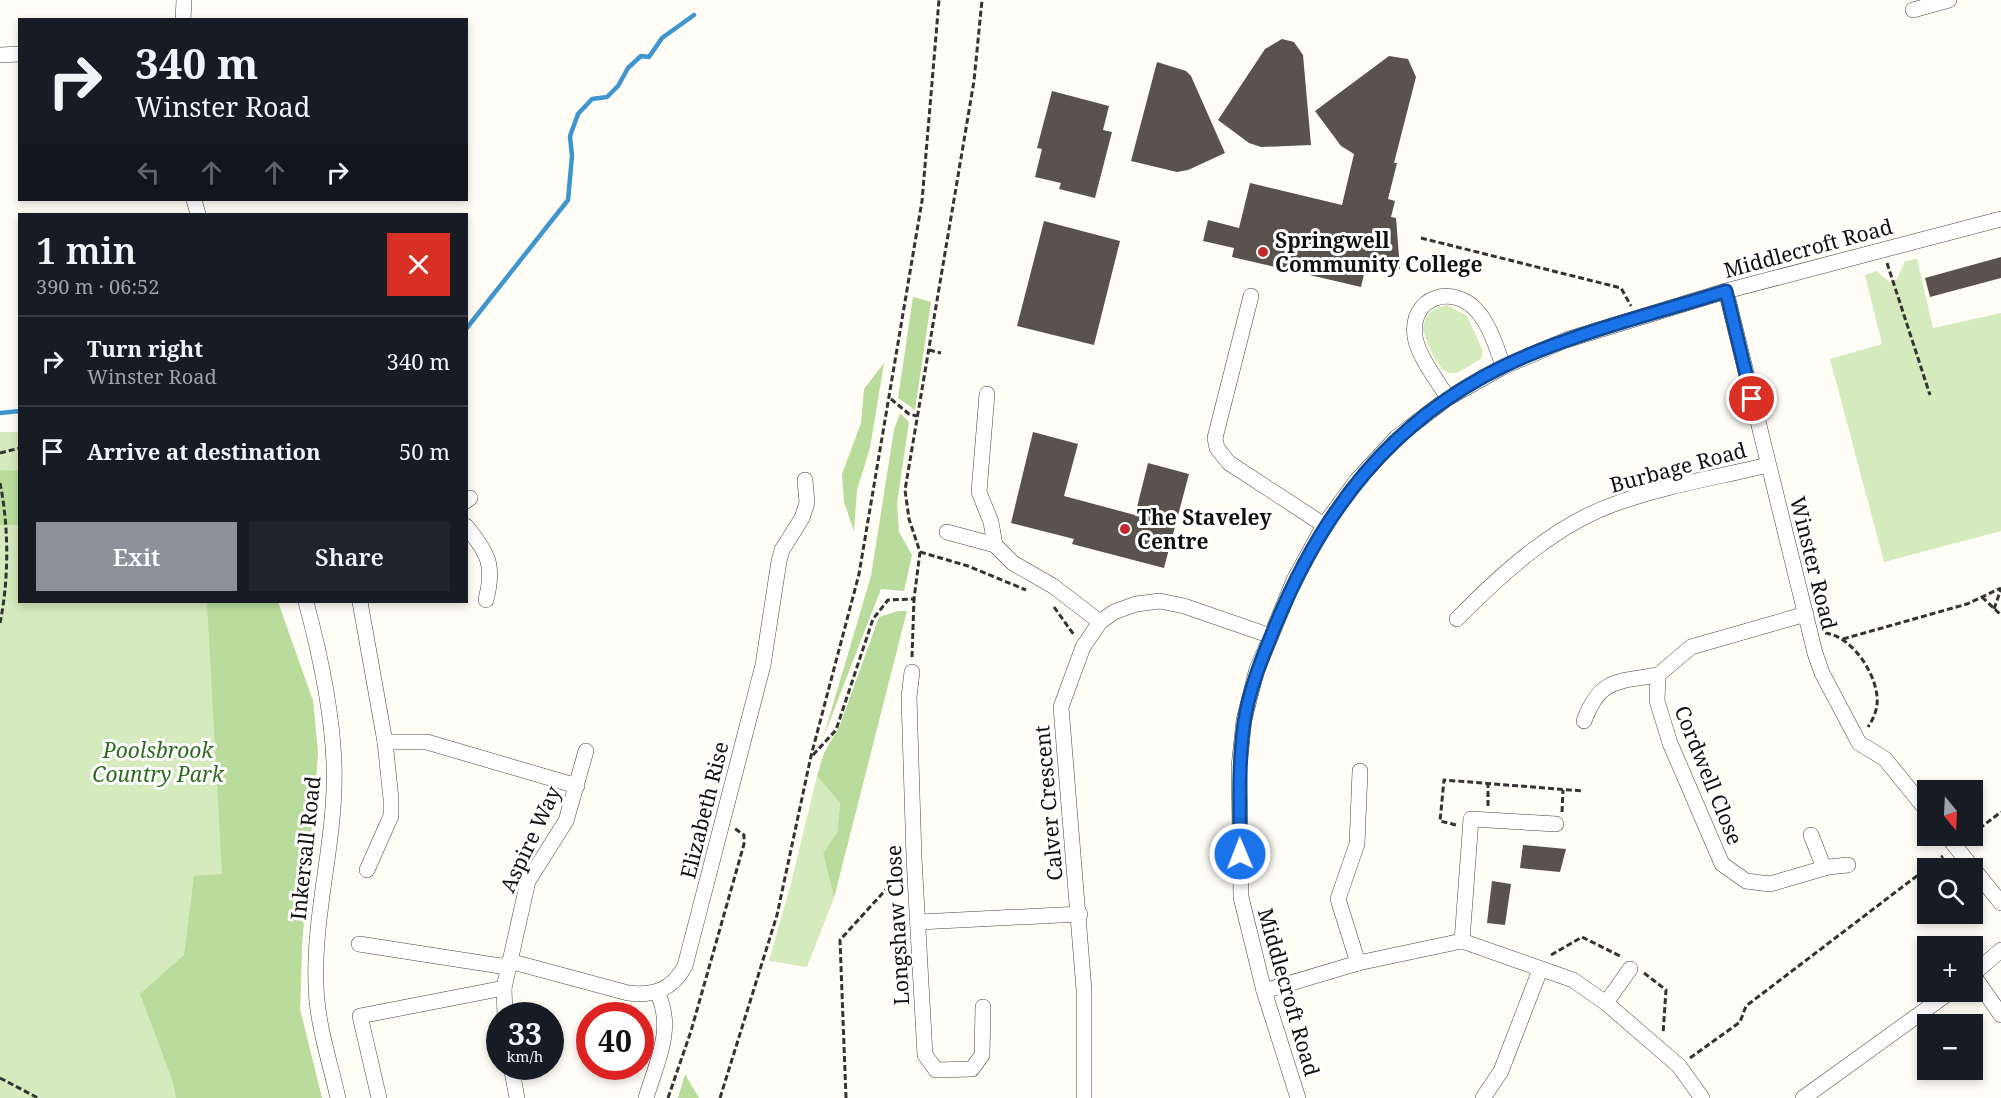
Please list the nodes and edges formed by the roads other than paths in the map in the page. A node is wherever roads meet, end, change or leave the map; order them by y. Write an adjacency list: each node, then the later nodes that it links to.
1 (184, 0): 4 (street)
2 (1949, 0): 3 (street)
3 (1913, 10)
4 (183, 18)
5 (18, 54): 6 (street)
6 (0, 55)
7 (2001, 219): 8 (street, Middlecroft Road)
8 (1726, 291): 10 (street, Middlecroft Road); 13 (street, Winster Road)
9 (1251, 296): 15 (street)
10 (1503, 367): 12 (street, Middlecroft Road); 12 (street)
11 (987, 394): 18 (street)
12 (1448, 398): 15 (street, Middlecroft Road)
13 (1768, 465): 22 (street, Winster Road); 23 (street, Burbage Road)
14 (805, 480): 54 (street, Elizabeth Rise)
15 (1324, 525): 25 (street, Middlecroft Road)
16 (468, 529): 19 (street)
17 (947, 532): 18 (street)
18 (995, 545): 24 (street)
19 (486, 600)
20 (306, 603): 62 (street, Inkersall Road)
21 (360, 603): 29 (street)
22 (1806, 614): 27 (street); 33 (street, Winster Road)
23 (1457, 619)
24 (1100, 622): 25 (street, Calver Crescent); 41 (street, Calver Crescent)
25 (1271, 636): 53 (street, Middlecroft Road)
26 (912, 672): 42 (street, Longshaw Close)
27 (1658, 675): 28 (street); 38 (street, Cordwell Close)
28 (1584, 721)
29 (385, 742): 32 (street); 39 (street)
30 (586, 751): 32 (street, Aspire Way)
31 (1360, 771): 46 (street)
32 (577, 786): 47 (street, Aspire Way)
33 (1917, 798)
34 (1556, 824): 43 (street)
35 (1811, 835): 38 (street)
36 (1955, 846): 40 (street)
37 (1848, 865): 38 (street, Cordwell Close)
38 (1824, 868)
39 (367, 870)
40 (2001, 903)
41 (1080, 914): 42 (street); 66 (street, Calver Crescent)
42 (919, 922): 58 (street, Longshaw Close)
43 (1462, 941): 46 (street); 50 (street)
44 (359, 944): 47 (street)
45 (2001, 950): 48 (street)
46 (1358, 963): 53 (street)
47 (508, 964): 51 (street, Aspire Way); 54 (street)
48 (1983, 966)
49 (1630, 969): 57 (street)
50 (1540, 970): 57 (street); 68 (street)
51 (504, 988): 55 (street, Aspire Way); 63 (street)
52 (1983, 989): 59 (street)
53 (1264, 991): 67 (street, Middlecroft Road)
54 (657, 992): 65 (street)
55 (504, 1002)
56 (1937, 1002): 61 (street)
57 (1606, 1003): 69 (street)
58 (983, 1007)
59 (2001, 1015)
60 (514, 1080): 64 (street)
61 (1821, 1093): 70 (street)
62 (338, 1098)
63 (379, 1098)
64 (517, 1098)
65 (646, 1098)
66 (1084, 1098)
67 (1298, 1098)
68 (1483, 1098)
69 (1702, 1098)
70 (1803, 1098)

